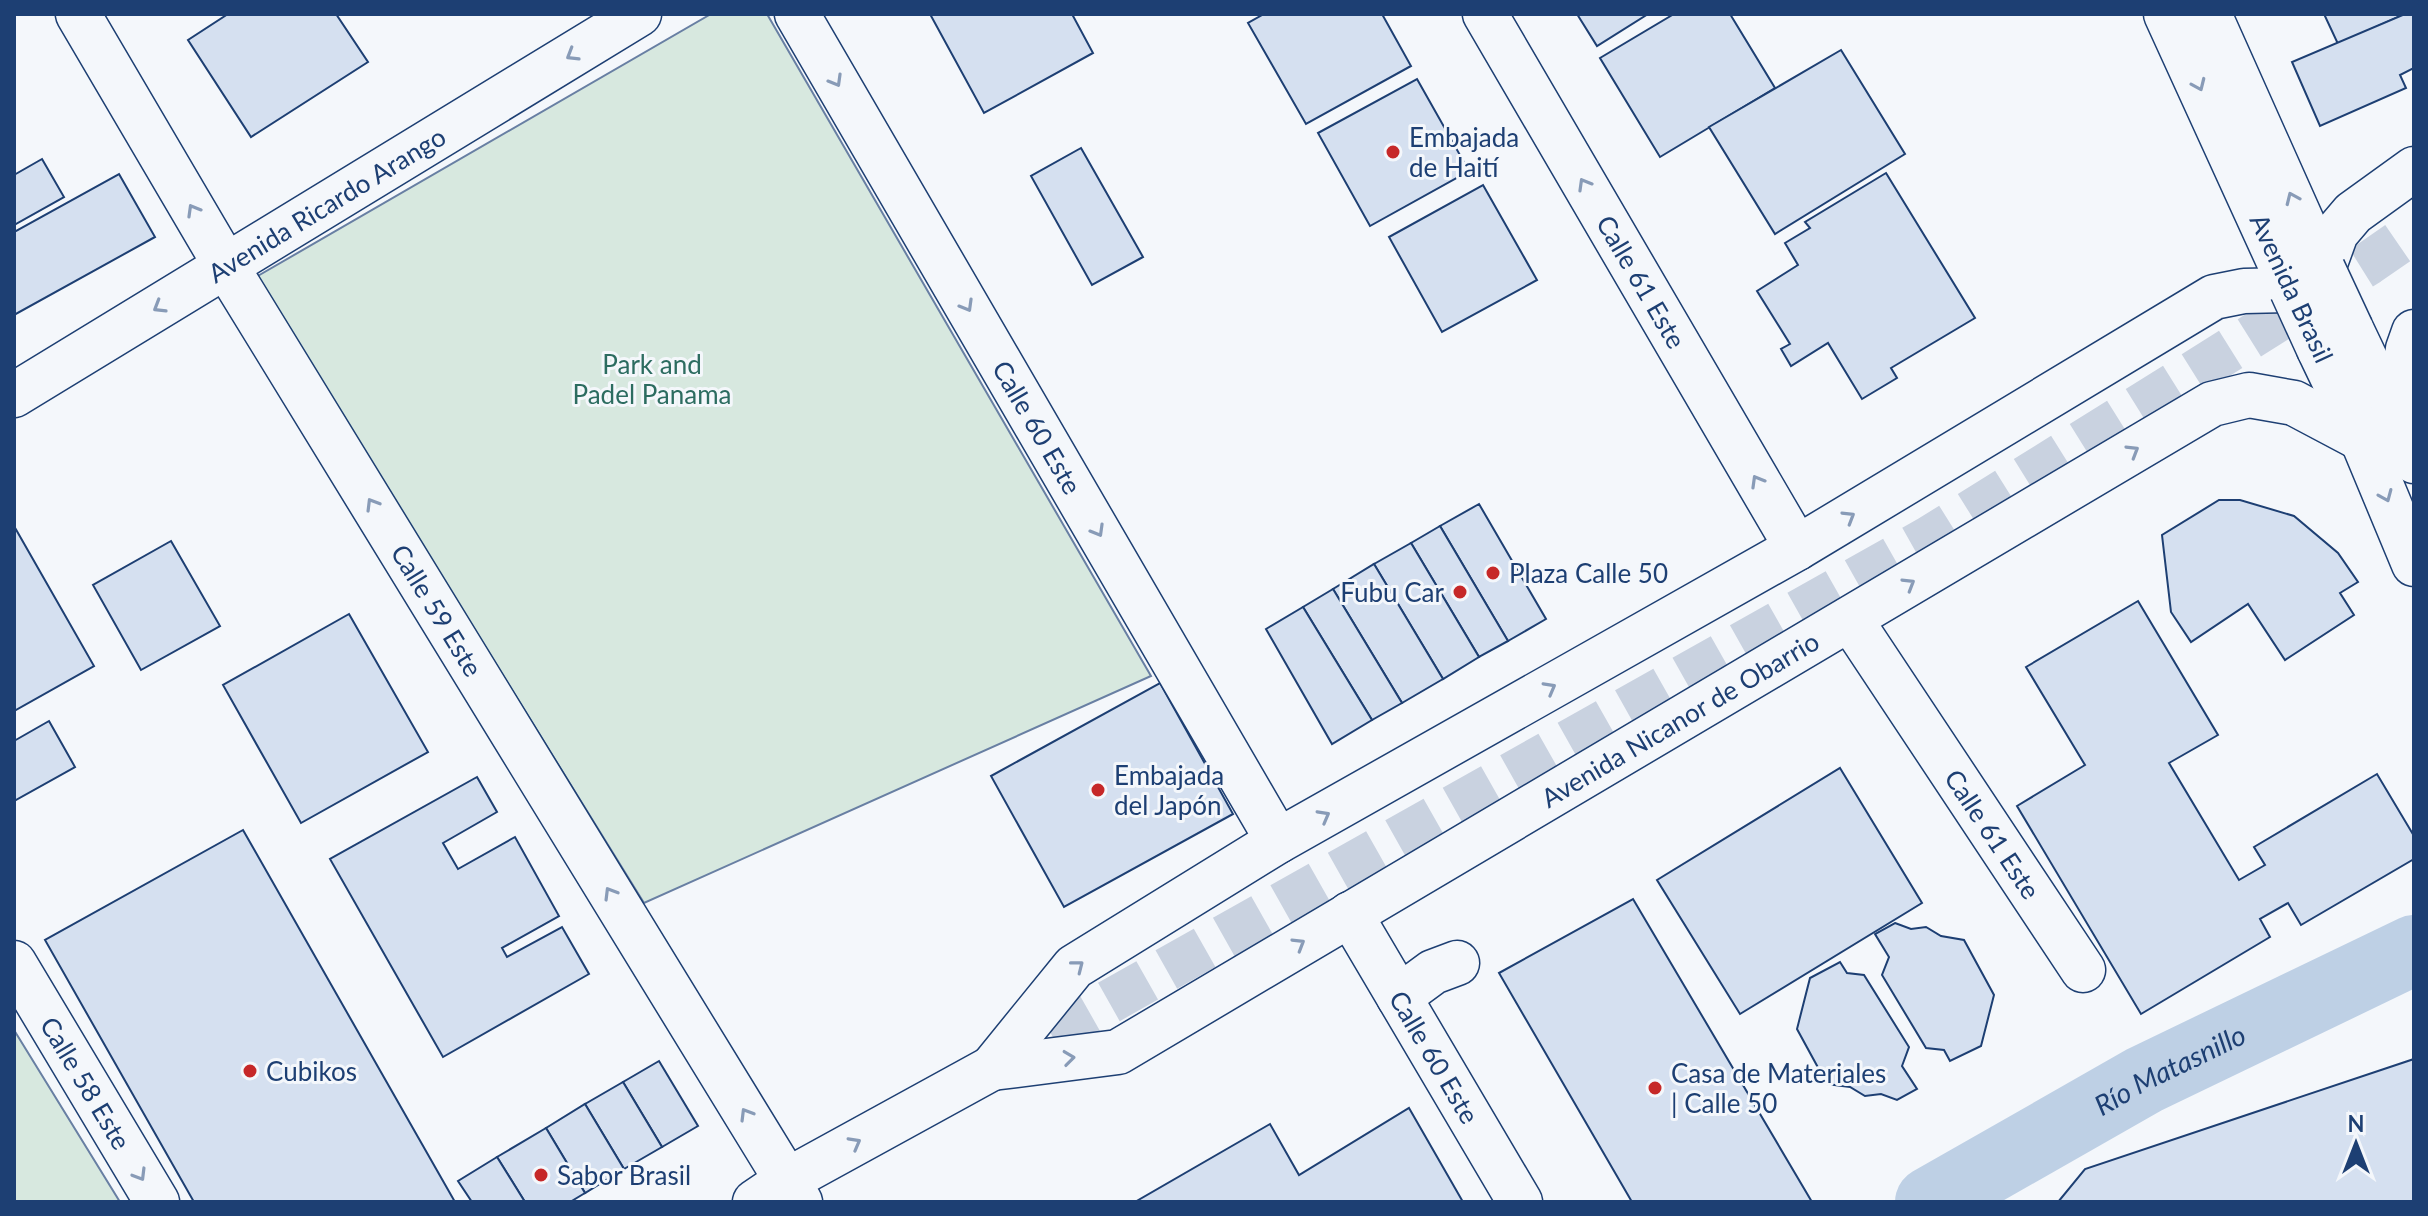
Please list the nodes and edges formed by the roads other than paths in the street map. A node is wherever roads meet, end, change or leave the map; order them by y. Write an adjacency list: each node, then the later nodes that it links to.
1 (78, 14): 8 (street, Calle 59 Este, one-way to 1)
2 (639, 14): 8 (street, Avenida Ricardo Arango, one-way to 8)
3 (797, 14): 16 (street, Calle 60 Este, one-way to 16)
4 (1485, 14): 13 (street, Calle 61 Este, one-way to 4)
5 (2166, 14): 9 (street, Avenida Brasil, one-way to 9)
6 (2209, 14): 9 (street, Avenida Brasil, one-way to 6)
7 (2414, 169): 9 (street)
8 (226, 266): 11 (street, Avenida Ricardo Arango, one-way to 11); 23 (street, Calle 59 Este, one-way to 8)
9 (2308, 280): 12 (street, Avenida Brasil, bridge); 13 (street, Avenida Nicanor de Obarrio, one-way to 9)
10 (2414, 332): 12 (street)
11 (14, 395)
12 (2391, 442): 14 (street, Avenida Brasil, one-way to 14); 15 (street, Avenida Nicanor de Obarrio, one-way to 12)
13 (1797, 548): 16 (street, Avenida Nicanor de Obarrio, one-way to 13)
14 (2414, 564)
15 (1850, 619): 17 (street, Avenida Nicanor de Obarrio); 20 (street, Calle 61 Este)
16 (1278, 841): 22 (street, Avenida Nicanor de Obarrio, one-way to 16)
17 (1350, 914): 21 (street, Calle 60 Este); 22 (street, Avenida Nicanor de Obarrio, one-way to 17)
18 (14, 963): 24 (street, Calle 58 Este, one-way to 24)
19 (1457, 963): 21 (street)
20 (2083, 970)
21 (1399, 997): 25 (street, Calle 60 Este)
22 (992, 1068): 23 (street, Avenida Nicanor de Obarrio, one-way to 22)
23 (780, 1195)
24 (157, 1202)
25 (1520, 1202)

